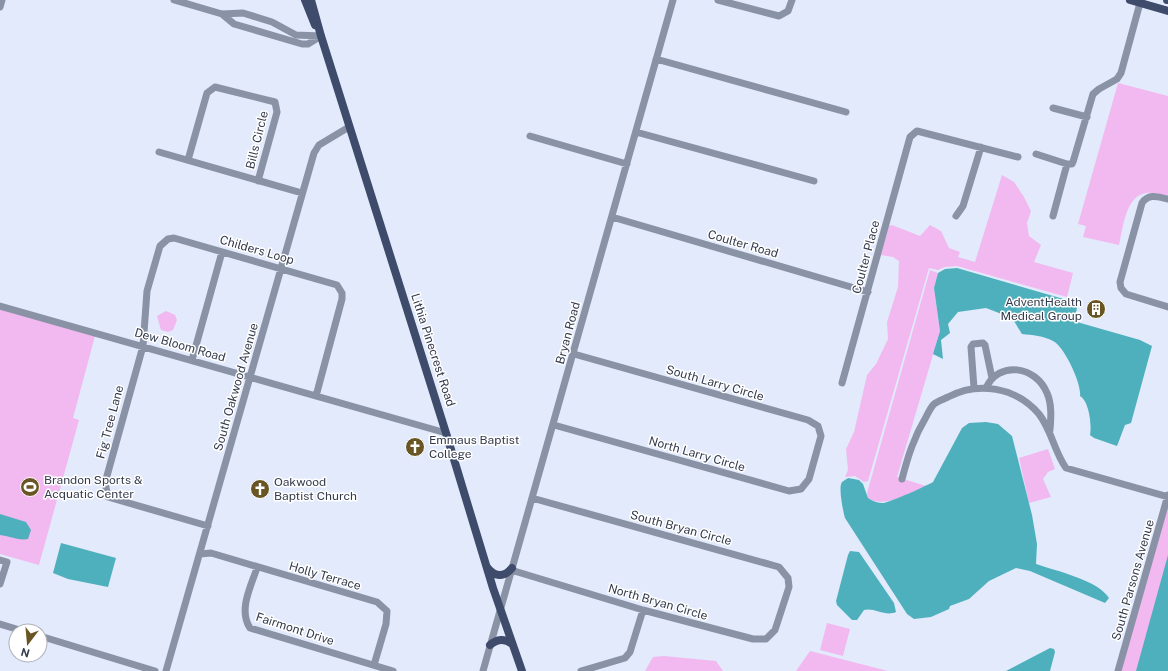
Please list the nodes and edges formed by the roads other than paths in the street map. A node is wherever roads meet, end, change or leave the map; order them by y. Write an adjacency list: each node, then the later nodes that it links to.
1 (2, 0): 10 (street)
2 (174, 0): 12 (street)
3 (305, 0): 13 (main road, Lithia Pinecrest Road)
4 (311, 0): 13 (main road, Lithia Pinecrest Road)
5 (673, 0): 14 (street, Bryan Road)
6 (718, 0): 7 (street)
7 (792, 0)
8 (1130, 0): 9 (main road)
9 (1140, 3): 11 (main road); 17 (street)
10 (0, 6)
11 (1168, 11)
12 (222, 14): 13 (street); 13 (street)
13 (321, 36): 18 (main road, Lithia Pinecrest Road)
14 (656, 59): 16 (street); 19 (street, Bryan Road)
15 (1053, 108): 17 (street)
16 (846, 112)
17 (1086, 117): 27 (street)
18 (349, 127): 30 (street, South Oakwood Avenue); 51 (main road, Lithia Pinecrest Road)
19 (636, 132): 26 (street, Bryan Road); 29 (street)
20 (530, 136): 26 (street)
21 (981, 147): 24 (street); 32 (street); 37 (street, Coulter Place)
22 (159, 152): 25 (street)
23 (1036, 154): 27 (street)
24 (1018, 157)
25 (188, 160): 28 (street); 28 (street, Bills Circle)
26 (627, 164): 34 (street, Bryan Road)
27 (1067, 164): 33 (street)
28 (258, 181): 30 (street)
29 (814, 181)
30 (302, 193): 36 (street, South Oakwood Avenue)
31 (1168, 199): 39 (street)
32 (956, 216)
33 (1053, 216)
34 (612, 217): 37 (street, Coulter Road); 41 (street, Bryan Road)
35 (222, 252): 36 (street, Childers Loop); 40 (street, Childers Loop); 42 (street)
36 (280, 268): 43 (street, South Oakwood Avenue); 48 (street, Childers Loop)
37 (868, 292): 45 (street, Coulter Place)
38 (0, 306): 40 (street, Dew Bloom Road)
39 (1168, 307)
40 (142, 346): 42 (street, Dew Bloom Road); 56 (street, Fig Tree Lane)
41 (574, 354): 49 (street, Bryan Road); 52 (street, South Larry Circle)
42 (192, 360): 43 (street, Dew Bloom Road)
43 (250, 377): 48 (street, Dew Bloom Road); 56 (street, South Oakwood Avenue)
44 (992, 378): 46 (street); 47 (street); 50 (street)
45 (842, 383)
46 (974, 388): 47 (street); 53 (street)
47 (986, 388): 50 (street)
48 (316, 396): 51 (street, Dew Bloom Road)
49 (554, 425): 52 (street, North Larry Circle); 55 (street, Bryan Road)
50 (1050, 430): 54 (street)
51 (446, 433): 59 (main road, Lithia Pinecrest Road)
52 (815, 458)
53 (902, 479)
54 (1168, 496): 76 (street, South Parsons Avenue)
55 (532, 498): 61 (street, Bryan Road); 64 (street, South Bryan Circle)
56 (208, 526): 57 (street, South Oakwood Avenue)
57 (200, 554): 60 (street, Holly Terrace); 71 (street, South Oakwood Avenue)
58 (3, 561): 62 (street)
59 (486, 565): 61 (main road); 63 (main road, Lithia Pinecrest Road)
60 (257, 568): 69 (street, Fairmont Drive); 69 (street, Holly Terrace)
61 (511, 569): 63 (street, Bryan Road); 65 (street, North Bryan Circle)
62 (0, 584)
63 (500, 608): 67 (main road, Lithia Pinecrest Road); 68 (street, Bryan Road)
64 (782, 608): 65 (street, North Bryan Circle)
65 (643, 610): 75 (street)
66 (48, 638): 70 (street)
67 (512, 644): 68 (main road); 74 (main road, Lithia Pinecrest Road)
68 (490, 646): 73 (street, Bryan Road)
69 (374, 665): 72 (street, Fairmont Drive)
70 (155, 671)
71 (166, 671)
72 (393, 671)
73 (483, 671)
74 (522, 671)
75 (581, 671)
76 (1118, 671)

